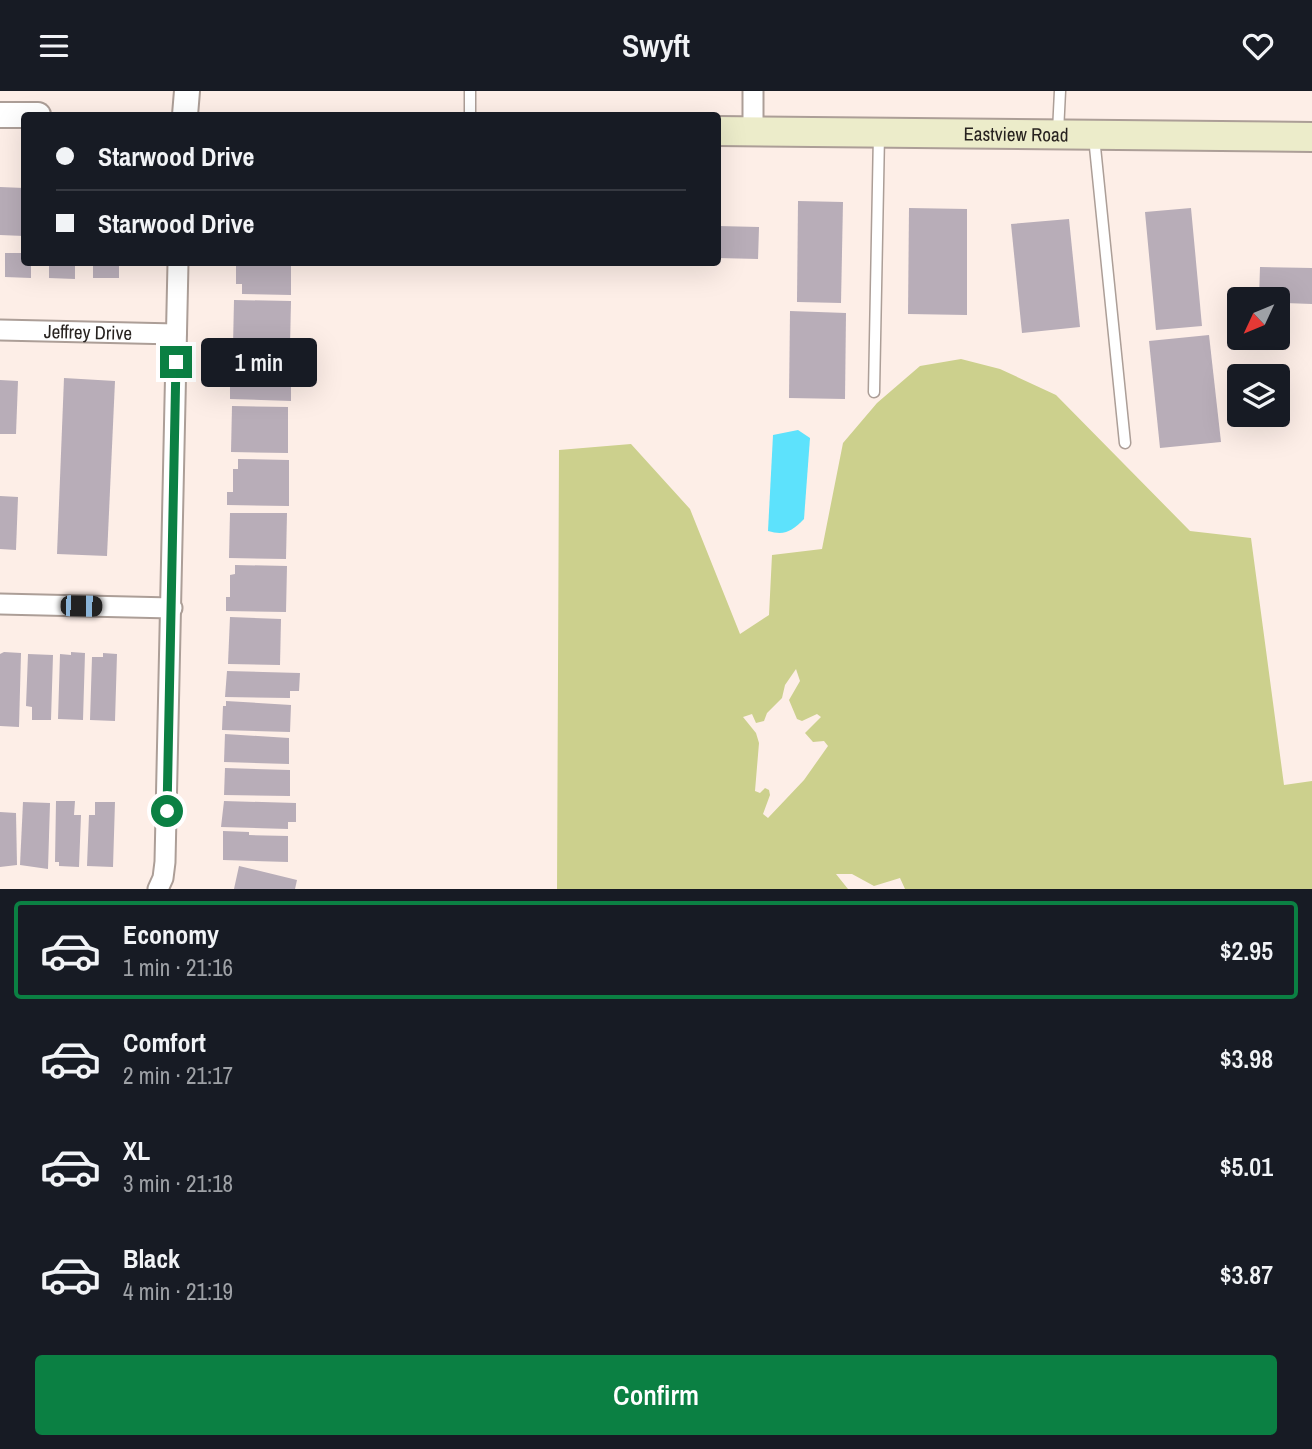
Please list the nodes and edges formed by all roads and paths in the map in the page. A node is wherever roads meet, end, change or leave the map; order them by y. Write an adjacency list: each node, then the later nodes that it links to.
1 (187, 91): 5 (street)
2 (470, 91): 6 (lane)
3 (753, 91): 10 (street)
4 (1060, 91): 12 (lane)
5 (185, 112)
6 (470, 112)
7 (0, 115): 8 (street)
8 (21, 115)
9 (721, 131): 10 (main road, Eastview Road)
10 (753, 131): 11 (main road, Eastview Road)
11 (879, 133): 12 (main road, Eastview Road); 18 (lane)
12 (1058, 133): 13 (main road, Eastview Road)
13 (1094, 133): 14 (main road, Eastview Road); 19 (lane)
14 (1312, 137)
15 (178, 266): 17 (street)
16 (0, 330): 17 (street, Jeffrey Drive)
17 (176, 334): 21 (street)
18 (874, 392)
19 (1125, 443)
20 (0, 604): 21 (street)
21 (172, 608): 22 (street)
22 (158, 889)

